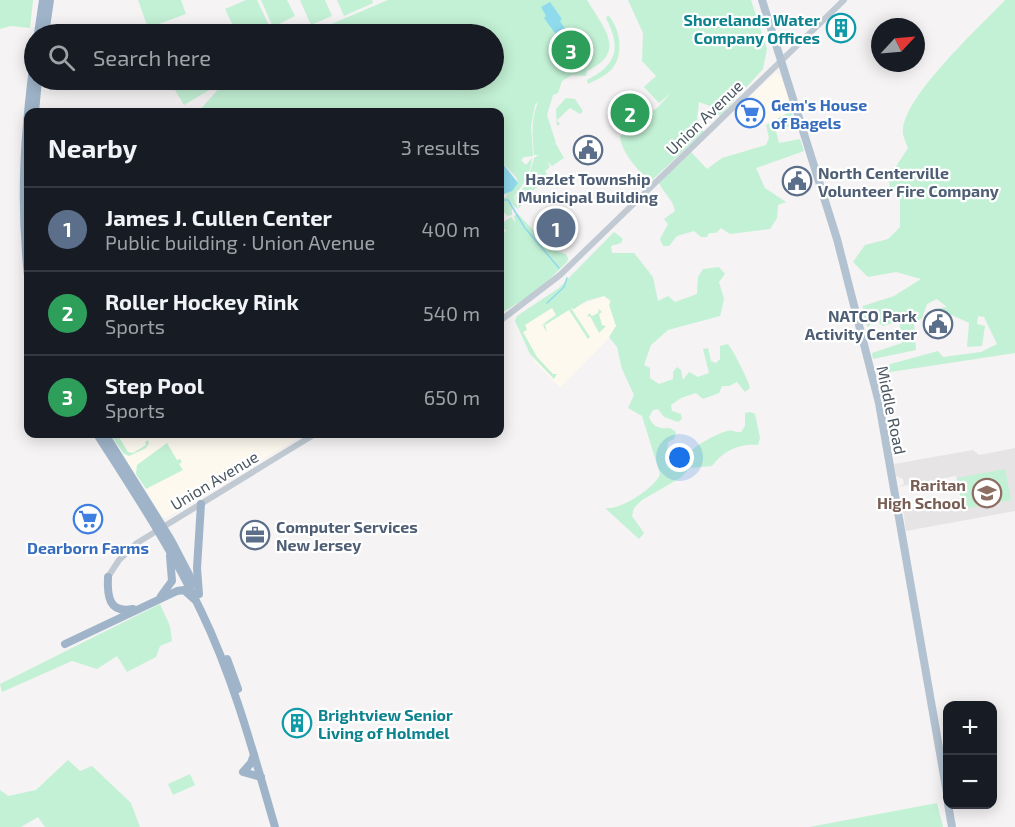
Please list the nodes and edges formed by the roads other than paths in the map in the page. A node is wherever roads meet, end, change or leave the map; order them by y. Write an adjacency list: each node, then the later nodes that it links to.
1 (43, 0): 5 (highway)
2 (50, 0): 6 (highway)
3 (762, 0): 7 (main road, Middle Road)
4 (844, 0): 7 (street, Union Avenue)
5 (39, 24)
6 (46, 24)
7 (781, 61): 14 (street, Union Avenue); 29 (main road, Middle Road)
8 (30, 90): 10 (highway)
9 (37, 90): 11 (highway)
10 (28, 108)
11 (34, 108)
12 (24, 145): 13 (highway)
13 (24, 231)
14 (504, 318)
15 (101, 438): 21 (highway)
16 (107, 438): 21 (highway)
17 (308, 438): 18 (street, Union Avenue)
18 (201, 504): 19 (street, Union Avenue); 20 (highway)
19 (190, 510): 20 (highway); 21 (street, Union Avenue)
20 (199, 519): 24 (highway)
21 (160, 528): 22 (highway); 23 (street, Union Avenue); 24 (highway)
22 (169, 550): 24 (highway); 25 (highway)
23 (108, 577): 26 (highway)
24 (198, 598): 25 (highway); 28 (highway); 33 (highway)
25 (154, 601): 26 (highway)
26 (143, 607): 27 (highway)
27 (65, 644)
28 (254, 754): 30 (highway); 30 (highway)
29 (943, 770)
30 (261, 777): 32 (highway)
31 (949, 809): 34 (main road)
32 (276, 827)
33 (281, 827)
34 (952, 827)

